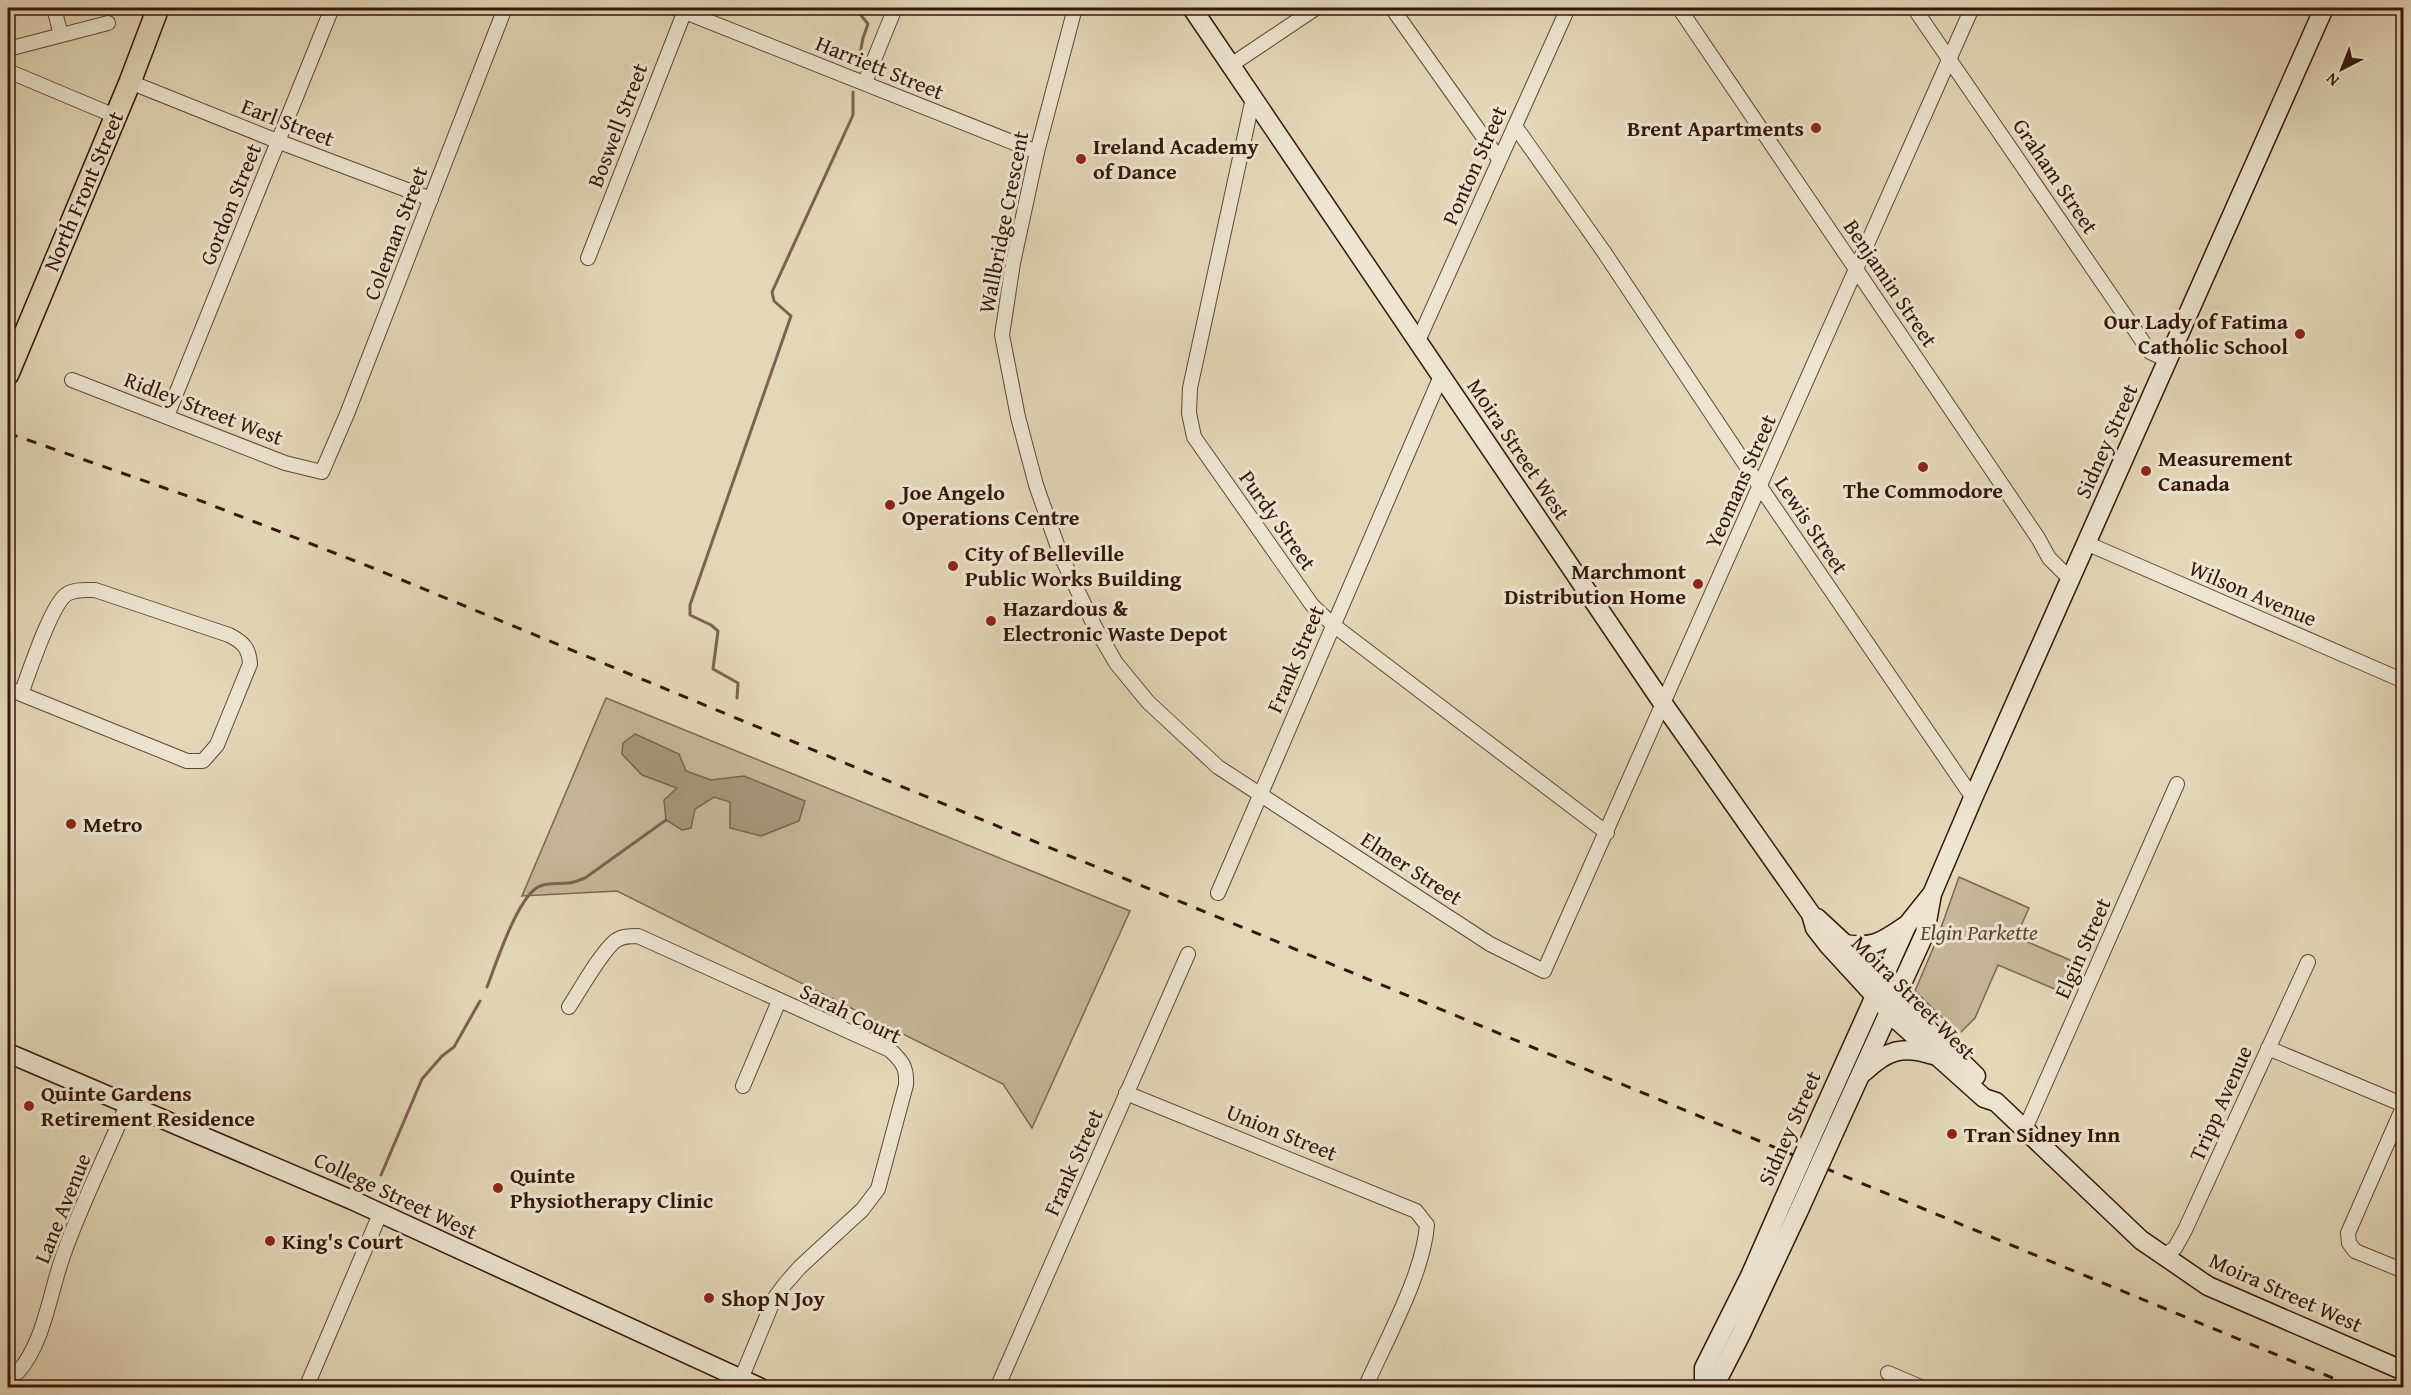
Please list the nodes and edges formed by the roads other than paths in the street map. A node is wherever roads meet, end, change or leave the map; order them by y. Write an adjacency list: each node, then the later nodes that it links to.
1 (54, 8): 17 (street)
2 (158, 8): 22 (main road, North Front Street)
3 (332, 8): 27 (street, Gordon Street)
4 (505, 8): 30 (street, Coleman Street)
5 (895, 8): 23 (street)
6 (1075, 8): 28 (street, Wallbridge Crescent)
7 (1192, 8): 20 (main road, Moira Street West)
8 (1316, 8): 20 (street)
9 (1392, 8): 29 (street)
10 (1568, 8): 26 (street, Ponton Street)
11 (1679, 8): 32 (street, Benjamin Street)
12 (1914, 8): 19 (street, Graham Street)
13 (1972, 8): 19 (street, Yeomans Street)
14 (2324, 8): 34 (main road, Sidney Street)
15 (682, 9): 23 (street, Harriett Street); 31 (street, Boswell Street)
16 (108, 23): 17 (street)
17 (61, 35): 18 (street)
18 (8, 49)
19 (1950, 57): 32 (street, Yeomans Street); 34 (street, Graham Street)
20 (1231, 65): 24 (main road, Moira Street West)
21 (8, 71): 25 (street)
22 (130, 82): 25 (main road, North Front Street); 27 (street, Earl Street)
23 (865, 82): 28 (street, Harriett Street)
24 (1253, 98): 33 (main road, Moira Street West); 43 (street, Purdy Street)
25 (115, 116): 35 (main road, North Front Street)
26 (1515, 126): 29 (street, Ponton Street); 40 (street, Lewis Street)
27 (277, 141): 30 (street, Earl Street); 38 (street, Gordon Street)
28 (1037, 152): 49 (street, Wallbridge Crescent)
29 (1499, 159): 33 (street, Ponton Street)
30 (431, 199): 39 (street, Coleman Street)
31 (588, 258)
32 (1856, 270): 40 (street, Yeomans Street); 42 (street, Benjamin Street)
33 (1418, 341): 36 (main road, Moira Street West)
34 (2169, 361): 41 (main road, Sidney Street)
35 (8, 374)
36 (1441, 376): 43 (street, Frank Street); 47 (main road, Moira Street West)
37 (72, 380): 38 (street, Ridley Street West)
38 (167, 416): 39 (street, Ridley Street West)
39 (322, 472)
40 (1761, 488): 47 (street, Yeomans Street); 50 (street, Lewis Street)
41 (2086, 543): 42 (main road, Sidney Street); 44 (street, Wilson Avenue)
42 (2070, 579): 50 (main road, Sidney Street)
43 (1332, 624): 49 (street, Frank Street); 51 (street, Purdy Street)
44 (2403, 681)
45 (8, 688): 46 (street)
46 (21, 694): 46 (street)
47 (1664, 705): 51 (street, Yeomans Street); 54 (main road, Moira Street West)
48 (2177, 784): 73 (street, Elgin Street)
49 (1260, 794): 52 (street, Frank Street); 59 (street, Elmer Street)
50 (1973, 798): 53 (main road, Sidney Street)
51 (1607, 833): 59 (street, Yeomans Street)
52 (1218, 893)
53 (1932, 894): 55 (main road, Sidney Street); 62 (main road, Sidney Street)
54 (1811, 914): 56 (main road, Moira Street West); 60 (main road, Moira Street West)
55 (1907, 925): 56 (main road); 60 (main road, Sidney Street)
56 (1845, 944): 60 (main road, Moira Street West)
57 (1188, 954): 69 (street, Frank Street)
58 (2308, 962): 64 (street, Tripp Avenue)
59 (1544, 971)
60 (1878, 989): 62 (main road, Moira Street West); 74 (main road, Sidney Street, bridge)
61 (779, 1001): 63 (street, Sarah Court); 68 (street); 81 (street, Sarah Court)
62 (1893, 1004): 66 (main road, Moira Street West); 67 (main road, Sidney Street); 71 (main road, Moira Street West)
63 (569, 1007)
64 (2268, 1047): 72 (street); 76 (street, Tripp Avenue)
65 (8, 1053): 70 (main road, College Street West)
66 (1935, 1056): 67 (main road); 71 (main road, Moira Street West)
67 (1860, 1075): 74 (main road, Sidney Street, bridge)
68 (743, 1086)
69 (1126, 1093): 84 (street, Frank Street); 85 (street, Union Street)
70 (128, 1102): 75 (main road, College Street West); 79 (street, Lane Avenue)
71 (1996, 1102): 73 (main road, Moira Street West)
72 (2403, 1105): 77 (street)
73 (2025, 1129): 76 (main road, Moira Street West)
74 (1792, 1205): 86 (main road, Sidney Street)
75 (380, 1214): 81 (main road, College Street West); 82 (street)
76 (2164, 1256): 78 (main road, Moira Street West)
77 (2403, 1272)
78 (2403, 1371)
79 (8, 1372)
80 (1888, 1373): 87 (street)
81 (741, 1379): 83 (main road, College Street West)
82 (306, 1388)
83 (761, 1388)
84 (996, 1388)
85 (1365, 1388)
86 (1704, 1388)
87 (1923, 1388)

